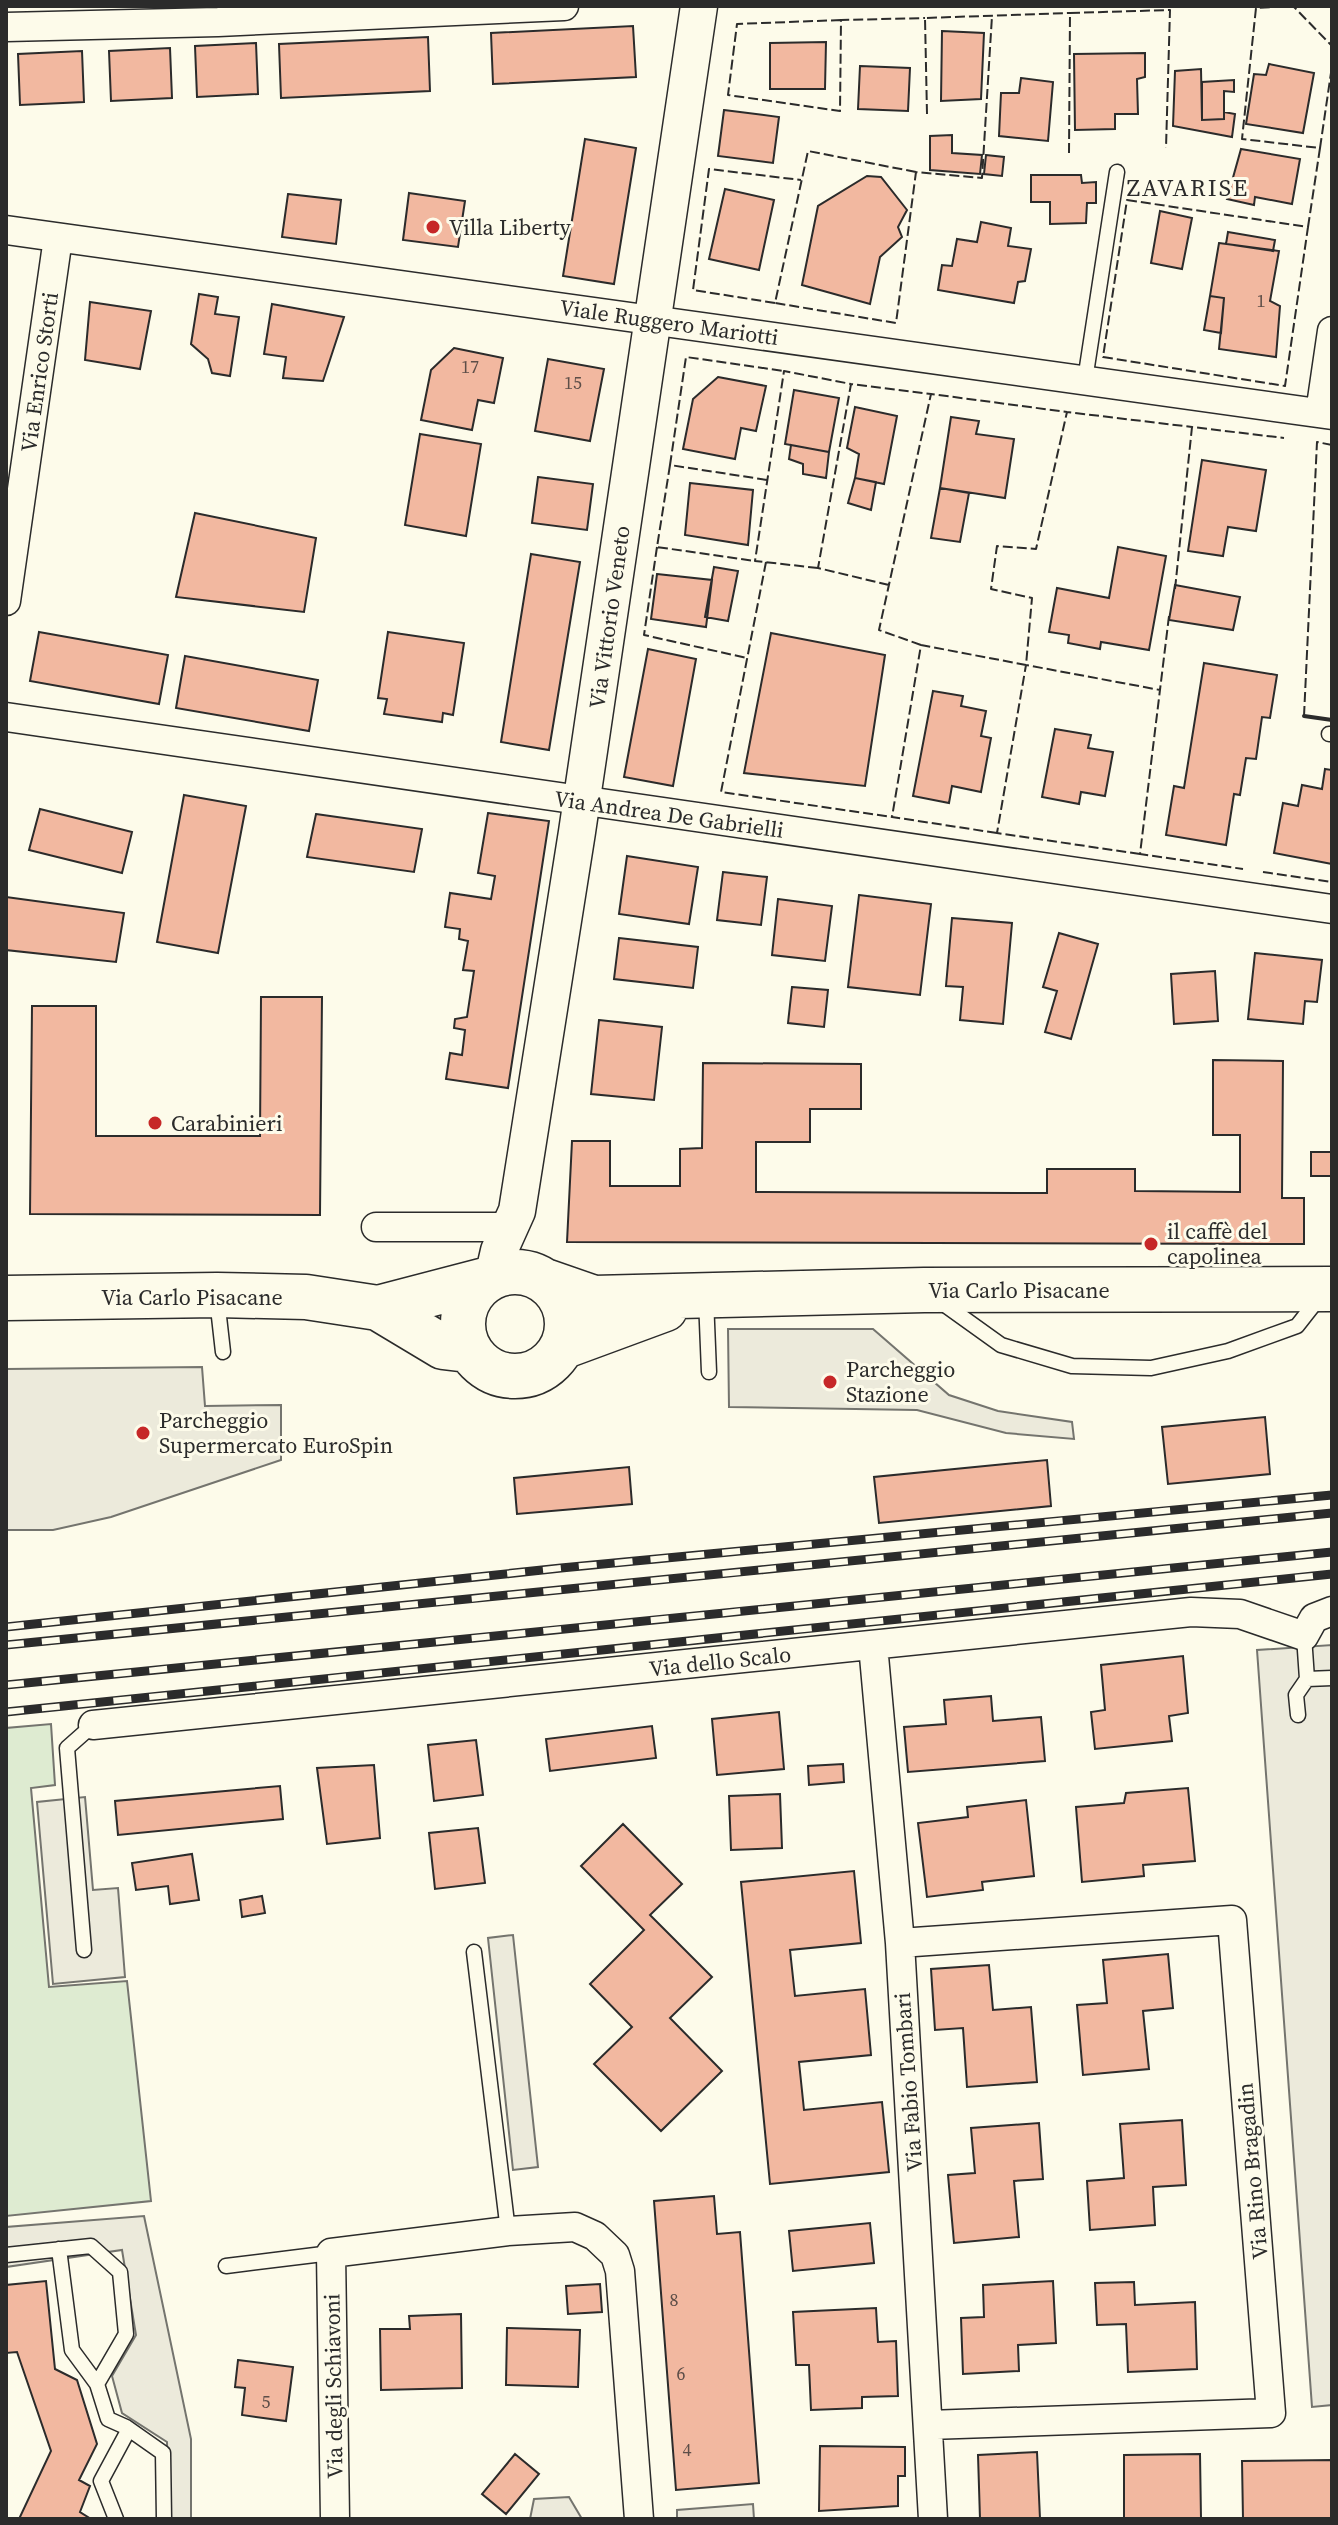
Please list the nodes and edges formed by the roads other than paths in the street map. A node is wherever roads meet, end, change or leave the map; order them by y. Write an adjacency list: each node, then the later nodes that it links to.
1 (564, 6): 3 (street)
2 (699, 6): 7 (street, Via Vittorio Veneto)
3 (6, 27)
4 (1117, 172): 9 (lane)
5 (6, 230): 6 (street, Viale Ruggero Mariotti)
6 (58, 238): 7 (street, Viale Ruggero Mariotti); 11 (street, Via Enrico Storti)
7 (653, 320): 9 (street, Viale Ruggero Mariotti); 13 (street, Via Vittorio Veneto)
8 (1332, 331): 10 (street)
9 (1085, 380): 10 (street, Viale Ruggero Mariotti)
10 (1326, 414)
11 (6, 601)
12 (6, 717): 13 (street, Via Andrea De Gabrielli)
13 (582, 802): 14 (street, Via Andrea De Gabrielli); 16 (street, Via Vittorio Veneto)
14 (1332, 909)
15 (376, 1227): 16 (street)
16 (510, 1227): 17 (street)
17 (513, 1277): 22 (main road, Via Carlo Pisacane); 23 (main road, Via Carlo Pisacane); 24 (main road); 25 (main road)
18 (1329, 1289): 19 (main road, Via Carlo Pisacane); 19 (lane)
19 (924, 1290): 22 (main road, Via Carlo Pisacane)
20 (217, 1295): 21 (main road, Via Carlo Pisacane); 23 (main road, Via Carlo Pisacane); 26 (lane)
21 (6, 1298)
22 (706, 1298): 24 (main road, Via Carlo Pisacane); 27 (lane)
23 (378, 1308): 25 (main road, Via Carlo Pisacane)
24 (562, 1347): 25 (main road, Via Carlo Pisacane)
25 (468, 1350)
26 (223, 1352)
27 (709, 1372)
28 (1332, 1611): 29 (street)
29 (1304, 1636): 30 (street, Via dello Scalo); 32 (lane)
30 (873, 1645): 34 (street, Via dello Scalo); 35 (street, Via Fabio Tombari)
31 (1332, 1678): 32 (lane)
32 (1307, 1679): 33 (lane)
33 (1298, 1715)
34 (93, 1725): 36 (lane)
35 (900, 1943): 44 (street, Via Fabio Tombari); 44 (street, Via Rino Bragadin)
36 (84, 1950)
37 (474, 1952): 38 (lane)
38 (508, 2231): 40 (street); 49 (street)
39 (59, 2249): 41 (lane); 43 (lane); 43 (lane)
40 (331, 2253): 42 (lane); 48 (street, Via degli Schiavoni)
41 (6, 2255)
42 (226, 2266)
43 (97, 2384): 45 (lane)
44 (929, 2425): 50 (street, Via Fabio Tombari)
45 (129, 2429): 46 (lane); 47 (lane)
46 (116, 2519)
47 (164, 2519)
48 (335, 2519)
49 (639, 2519)
50 (933, 2519)

